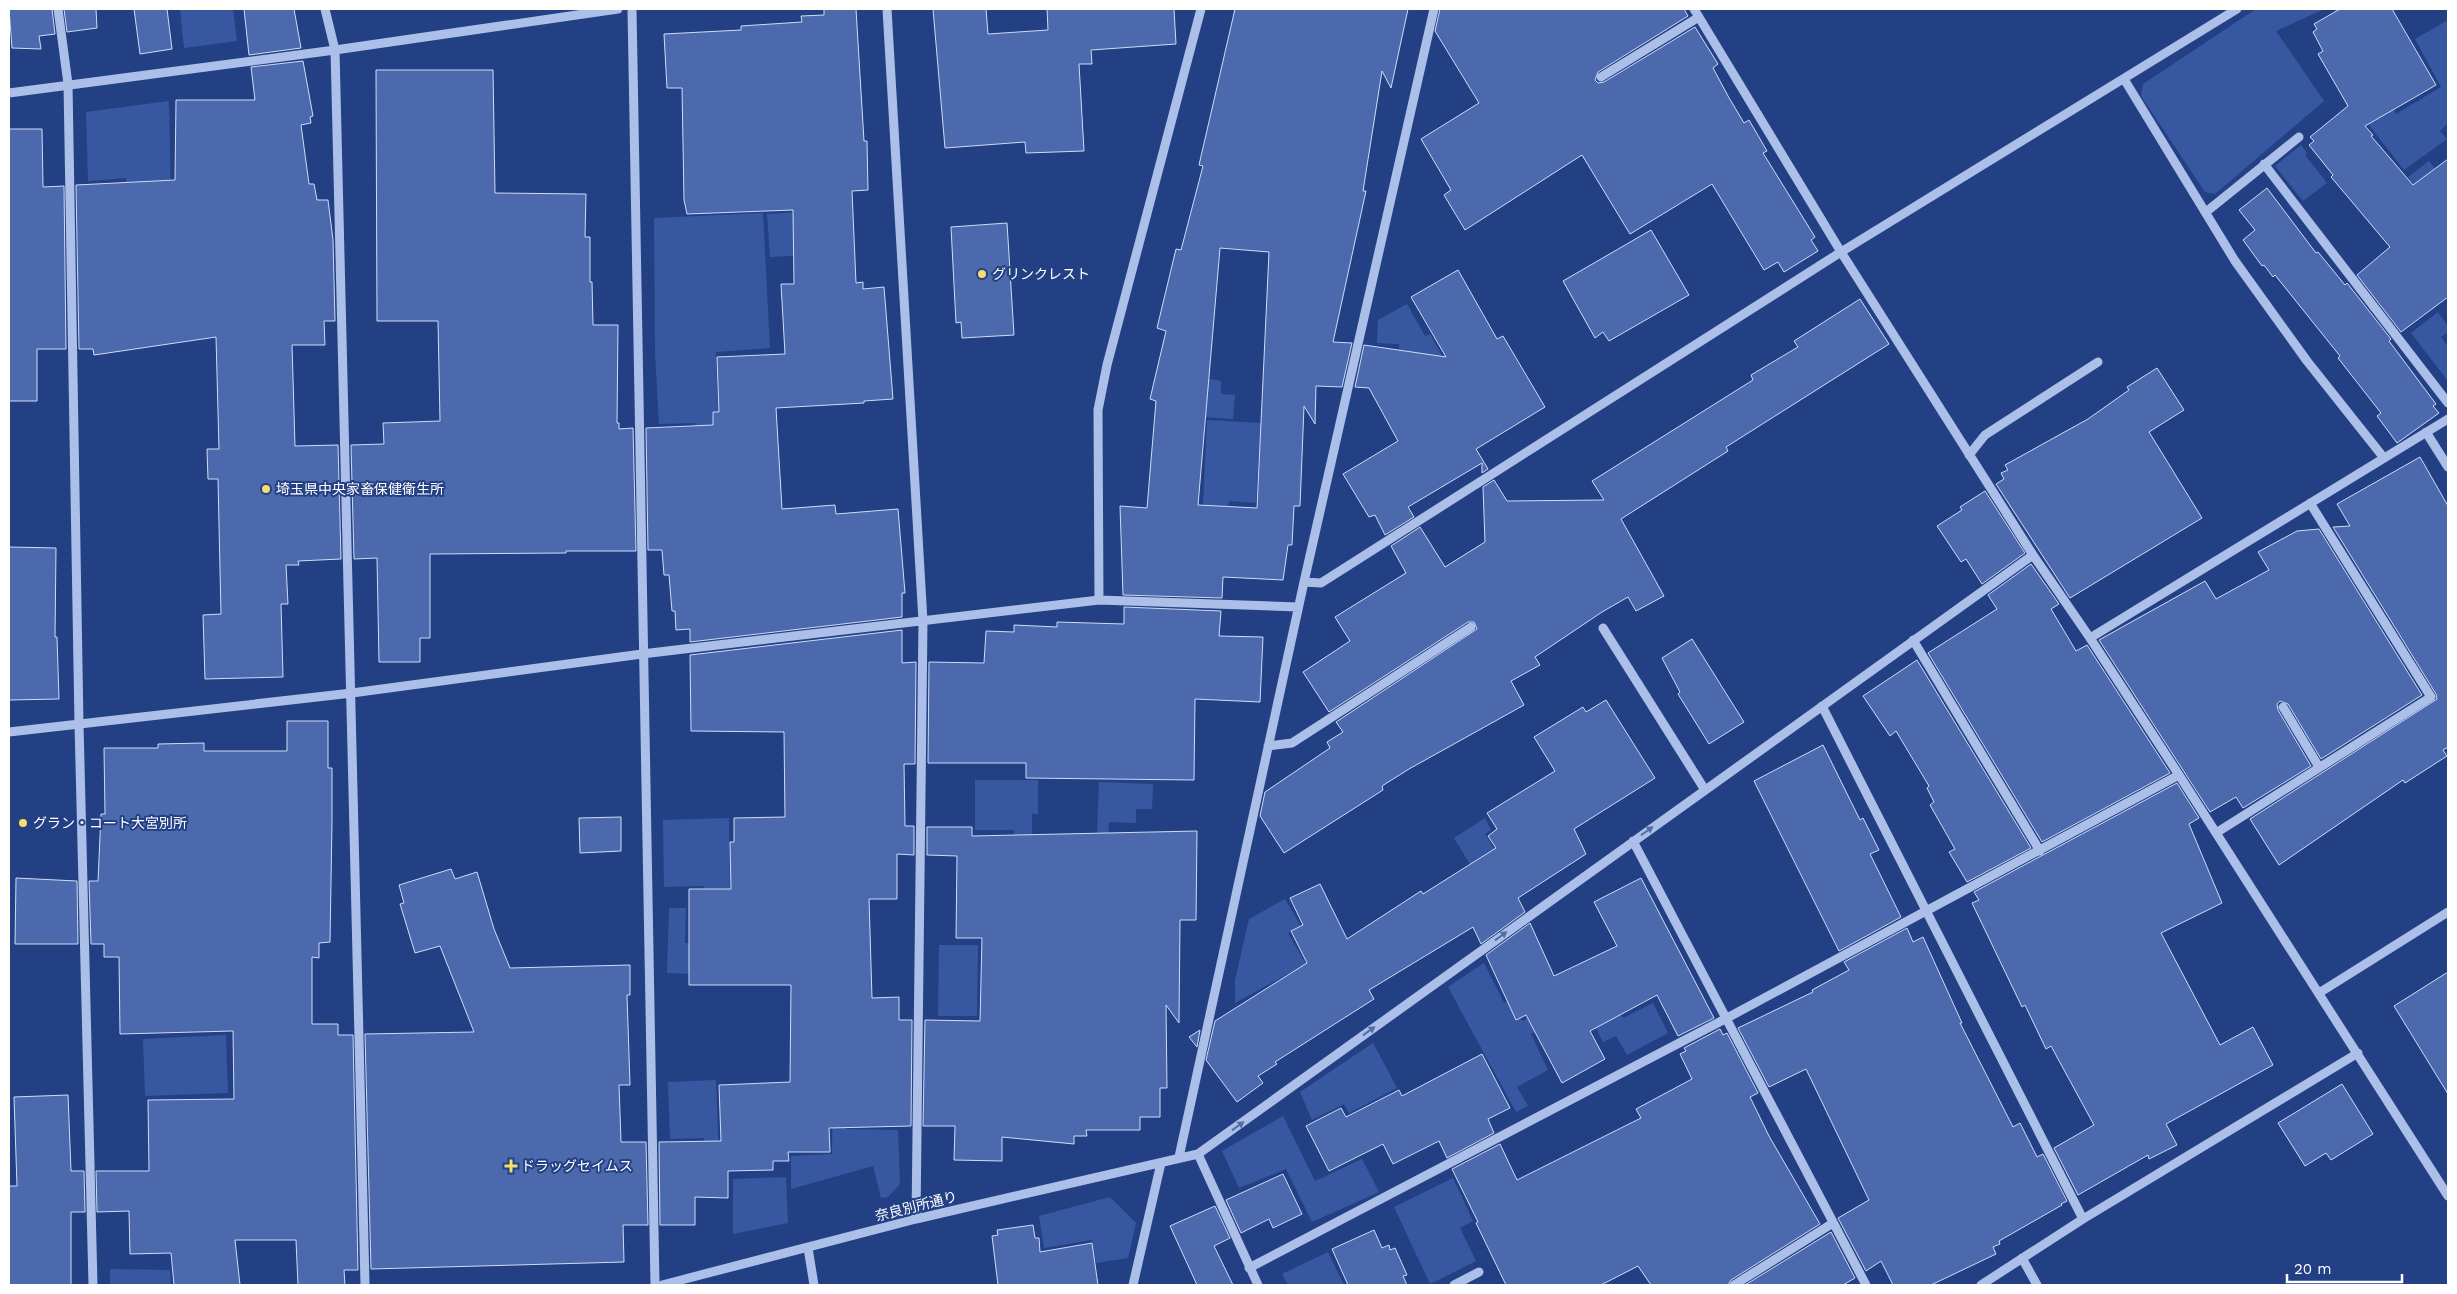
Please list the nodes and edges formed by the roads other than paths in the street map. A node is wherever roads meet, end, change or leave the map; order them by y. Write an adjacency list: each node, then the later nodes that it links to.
1 (58, 9): 14 (street)
2 (325, 9): 11 (street)
3 (618, 9): 11 (street)
4 (632, 9): 37 (street)
5 (887, 9): 32 (street)
6 (1201, 9): 30 (street)
7 (1434, 9): 29 (street)
8 (1694, 9): 10 (street)
9 (2238, 9): 13 (street)
10 (1699, 17): 12 (street); 19 (street)
11 (335, 50): 14 (street); 38 (street)
12 (1601, 77)
13 (2124, 80): 18 (street); 19 (street)
14 (68, 84): 15 (street); 41 (street)
15 (9, 93)
16 (2299, 137): 17 (street)
17 (2264, 164): 18 (street); 21 (street)
18 (2206, 212): 25 (street)
19 (1841, 252): 24 (street); 29 (street)
20 (2098, 362): 24 (street)
21 (2448, 403)
22 (2448, 420): 23 (street)
23 (2426, 432): 25 (street); 26 (street)
24 (1970, 455): 28 (street)
25 (2384, 458): 27 (street)
26 (2448, 467)
27 (2310, 503): 35 (street); 44 (street)
28 (2033, 555): 35 (street); 36 (street)
29 (1304, 582): 31 (street)
30 (1099, 600): 31 (street); 32 (street)
31 (1298, 608): 43 (street)
32 (923, 621): 37 (street); 59 (street)
33 (1471, 627): 43 (street)
34 (1603, 628): 46 (street)
35 (2090, 638): 45 (street)
36 (1914, 640): 39 (street); 49 (street)
37 (642, 654): 38 (street); 68 (street)
38 (352, 693): 41 (street); 67 (street)
39 (1822, 706): 46 (street); 50 (street)
40 (2283, 707): 44 (street)
41 (79, 724): 42 (street); 66 (street)
42 (9, 732)
43 (1268, 746): 56 (street)
44 (2320, 767): 47 (street)
45 (2179, 775): 47 (street); 49 (street)
46 (1705, 790): 48 (street, one-way to 46)
47 (2216, 833): 52 (street)
48 (1633, 841): 53 (street); 55 (street, one-way to 48)
49 (2040, 851): 50 (street)
50 (1925, 912): 53 (street); 60 (street)
51 (2448, 912): 52 (street)
52 (2319, 993): 54 (street)
53 (1727, 1018): 61 (street); 64 (street)
54 (2358, 1052): 58 (street); 60 (street)
55 (1198, 1154): 56 (street, 奈良別所通り); 64 (street)
56 (1179, 1158): 57 (street, 奈良別所通り)
57 (1161, 1162): 59 (street, 奈良別所通り); 71 (street)
58 (2448, 1196)
59 (916, 1219): 62 (street, 奈良別所通り)
60 (2083, 1219): 63 (street)
61 (1833, 1223): 74 (street); 75 (street)
62 (808, 1248): 69 (street, 奈良別所通り); 70 (street)
63 (2022, 1258): 76 (street); 77 (street)
64 (1249, 1268): 72 (street)
65 (1479, 1272): 73 (street)
66 (92, 1285)
67 (365, 1285)
68 (655, 1285)
69 (662, 1285)
70 (814, 1285)
71 (1133, 1285)
72 (1258, 1285)
73 (1454, 1285)
74 (1734, 1285)
75 (1866, 1285)
76 (1981, 1285)
77 (2036, 1285)

